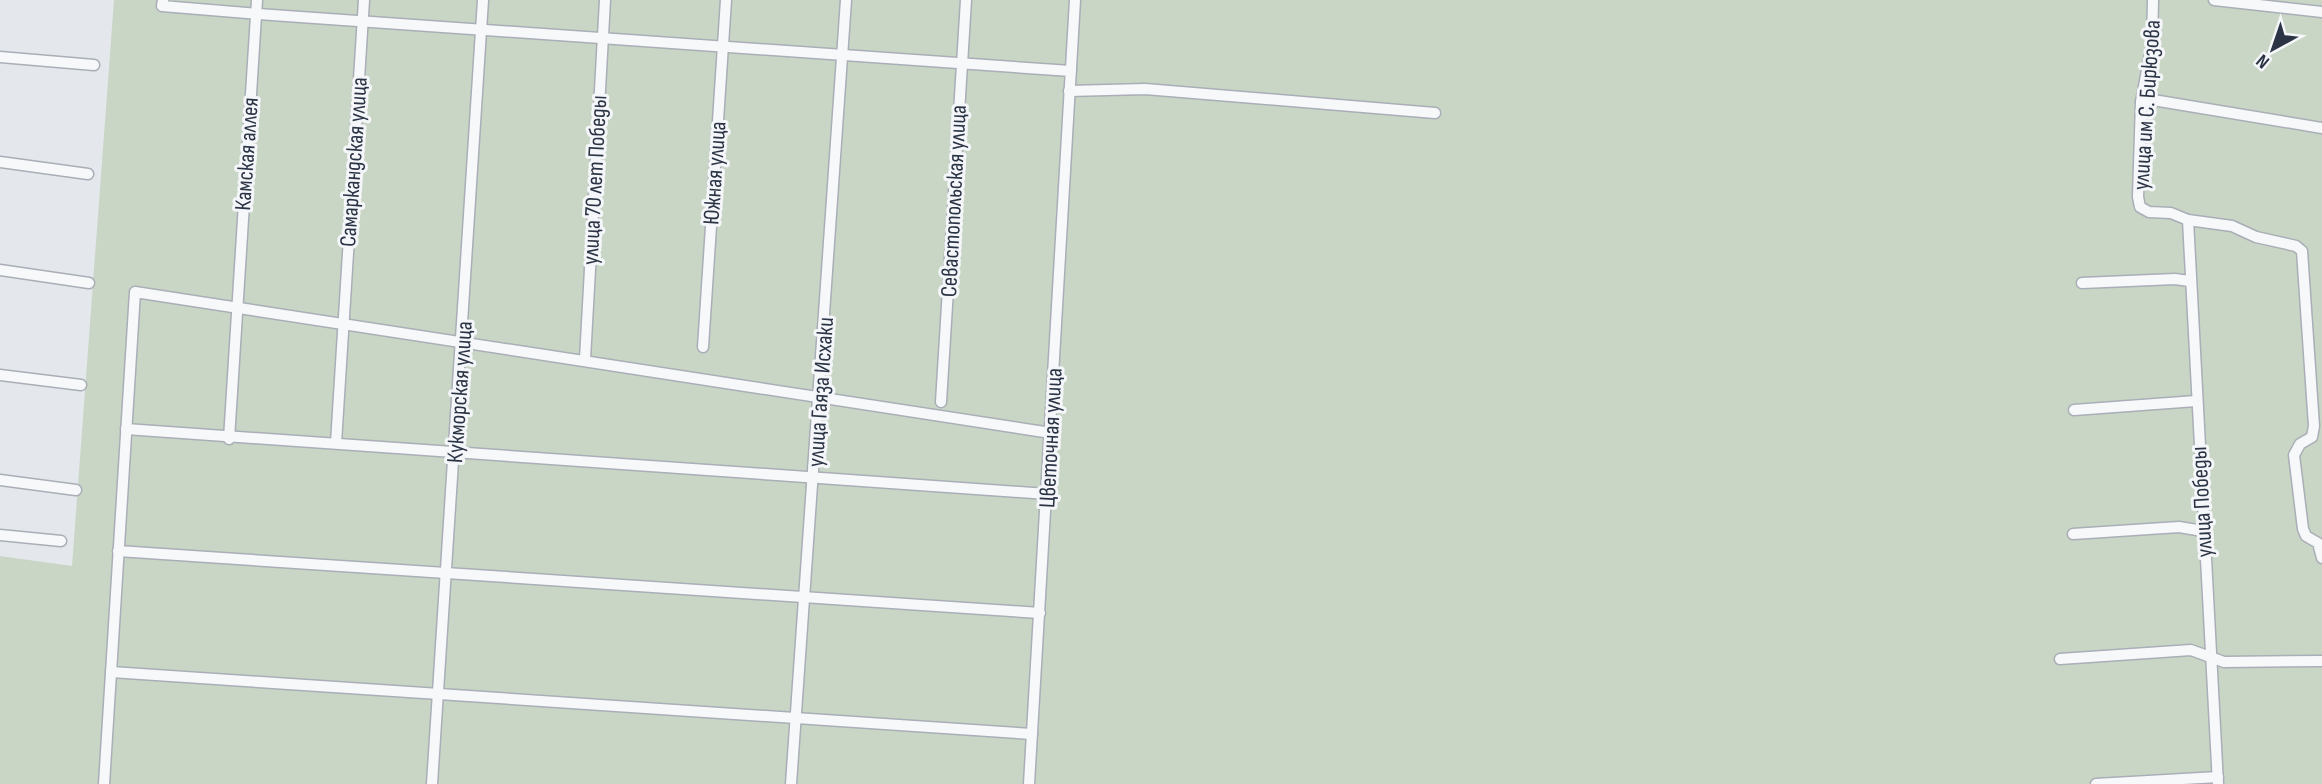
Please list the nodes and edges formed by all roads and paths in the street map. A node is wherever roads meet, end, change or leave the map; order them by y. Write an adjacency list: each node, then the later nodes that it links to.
1 (257, 0): 13 (street, Камская аллея)
2 (364, 0): 14 (street, Самаркандская улица)
3 (483, 0): 15 (street, Кукморская улица)
4 (605, 0): 16 (street, улица 70 лет Победы)
5 (726, 0): 17 (street, Южная улица)
6 (846, 0): 19 (street, улица Гаяза Исхаки)
7 (966, 0): 21 (street, Севастопольская улица)
8 (1075, 0): 22 (street, Цветочная улица)
9 (2152, 0): 24 (street, улица им С. Бирюзова)
10 (2214, 0): 12 (street)
11 (162, 3): 13 (street)
12 (2322, 12)
13 (258, 14): 14 (street); 34 (street, Камская аллея)
14 (362, 21): 15 (street); 35 (street, Самаркандская улица)
15 (481, 30): 16 (street); 36 (street, Кукморская улица)
16 (602, 40): 17 (street); 38 (street, улица 70 лет Победы)
17 (723, 48): 19 (street); 37 (street, Южная улица)
18 (0, 57): 20 (street)
19 (841, 57): 21 (street); 41 (street, улица Гаяза Исхаки)
20 (94, 65)
21 (961, 65): 22 (street); 43 (street, Севастопольская улица)
22 (1071, 71): 23 (street, Цветочная улица)
23 (1069, 92): 25 (street); 46 (street, Цветочная улица)
24 (2141, 102): 26 (street); 29 (street, улица им С. Бирюзова)
25 (1435, 113)
26 (2322, 128)
27 (0, 163): 28 (street)
28 (88, 174)
29 (2188, 220): 31 (street, улица Победы); 47 (street, улица им С. Бирюзова)
30 (0, 270): 32 (street)
31 (2189, 281): 33 (street); 42 (street, улица Победы)
32 (89, 283)
33 (2082, 283)
34 (238, 307): 35 (street); 45 (street); 48 (street, Камская аллея)
35 (344, 324): 36 (street); 49 (street, Самаркандская улица)
36 (463, 341): 38 (street); 50 (street, Кукморская улица)
37 (703, 347)
38 (584, 359): 41 (street)
39 (0, 375): 40 (street)
40 (81, 385)
41 (820, 398): 46 (street); 51 (street, улица Гаяза Исхаки)
42 (2196, 401): 44 (street); 55 (street, улица Победы)
43 (941, 402)
44 (2074, 410)
45 (126, 429): 48 (street); 60 (street)
46 (1051, 433): 54 (street, Цветочная улица)
47 (2317, 437): 59 (street)
48 (229, 439): 49 (street)
49 (336, 443): 50 (street)
50 (454, 454): 51 (street); 62 (street, Кукморская улица)
51 (814, 478): 54 (street); 63 (street, улица Гаяза Исхаки)
52 (0, 480): 53 (street)
53 (76, 490)
54 (1047, 494): 64 (street, Цветочная улица)
55 (2203, 531): 56 (street); 65 (street, улица Победы)
56 (2073, 534)
57 (0, 535): 58 (street)
58 (61, 541)
59 (2320, 542): 61 (street)
60 (118, 551): 62 (street); 68 (street)
61 (2322, 558)
62 (446, 574): 63 (street); 69 (street, Кукморская улица)
63 (805, 597): 64 (street); 70 (street, улица Гаяза Исхаки)
64 (1040, 613): 71 (street, Цветочная улица)
65 (2209, 655): 66 (street); 67 (street); 72 (street, улица Победы)
66 (2060, 659)
67 (2322, 661)
68 (111, 672): 69 (street); 73 (street)
69 (438, 693): 70 (street); 74 (street, Кукморская улица)
70 (796, 716): 71 (street); 75 (street, улица Гаяза Исхаки)
71 (1032, 733): 76 (street, Цветочная улица)
72 (2218, 781): 77 (street)
73 (104, 784)
74 (432, 784)
75 (791, 784)
76 (1029, 784)
77 (2095, 784)

